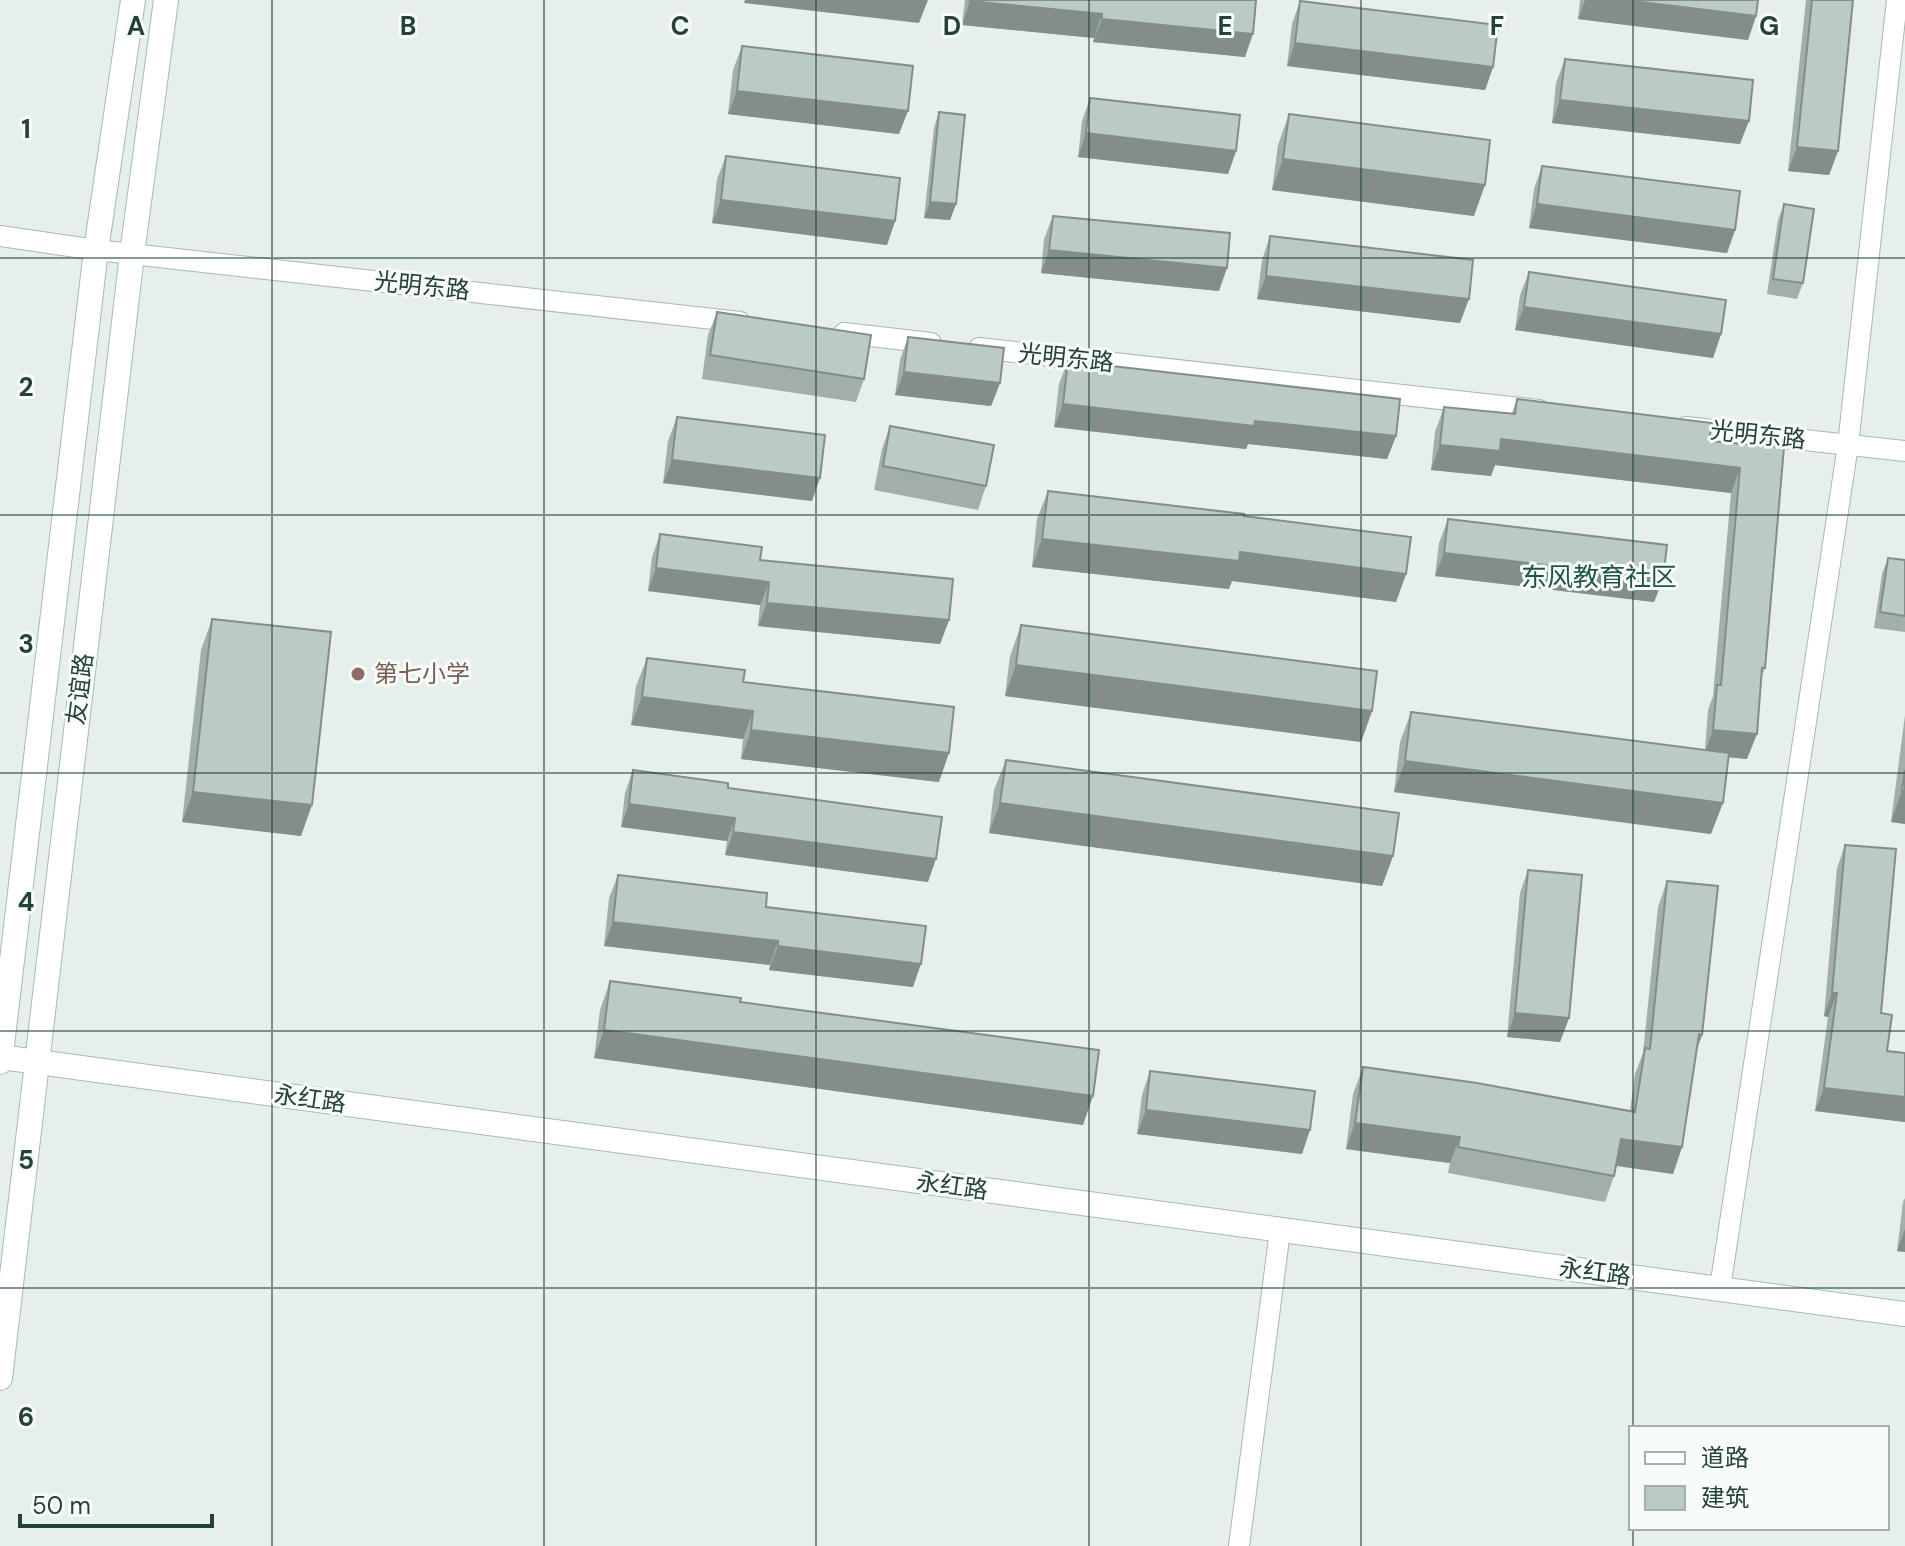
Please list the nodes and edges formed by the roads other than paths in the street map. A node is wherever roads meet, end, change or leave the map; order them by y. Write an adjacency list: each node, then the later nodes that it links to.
1 (133, 0): 5 (main road, 友谊路)
2 (166, 0): 6 (main road, 友谊路)
3 (1897, 0): 11 (street)
4 (0, 236): 5 (street, 光明东路)
5 (96, 250): 6 (street, 光明东路); 13 (main road, 友谊路)
6 (132, 254): 7 (street, 光明东路); 14 (main road, 友谊路)
7 (767, 325)
8 (831, 332): 9 (street, 光明东路)
9 (1562, 413)
10 (1673, 425): 11 (street, 光明东路)
11 (1848, 445): 12 (street, 光明东路); 16 (street)
12 (1905, 451)
13 (0, 1059): 14 (main road, 永红路)
14 (36, 1062): 15 (main road, 永红路); 18 (main road, 友谊路)
15 (1280, 1231): 16 (main road, 永红路); 19 (street)
16 (1720, 1288): 17 (main road, 永红路)
17 (1905, 1314)
18 (0, 1378)
19 (1239, 1546)

